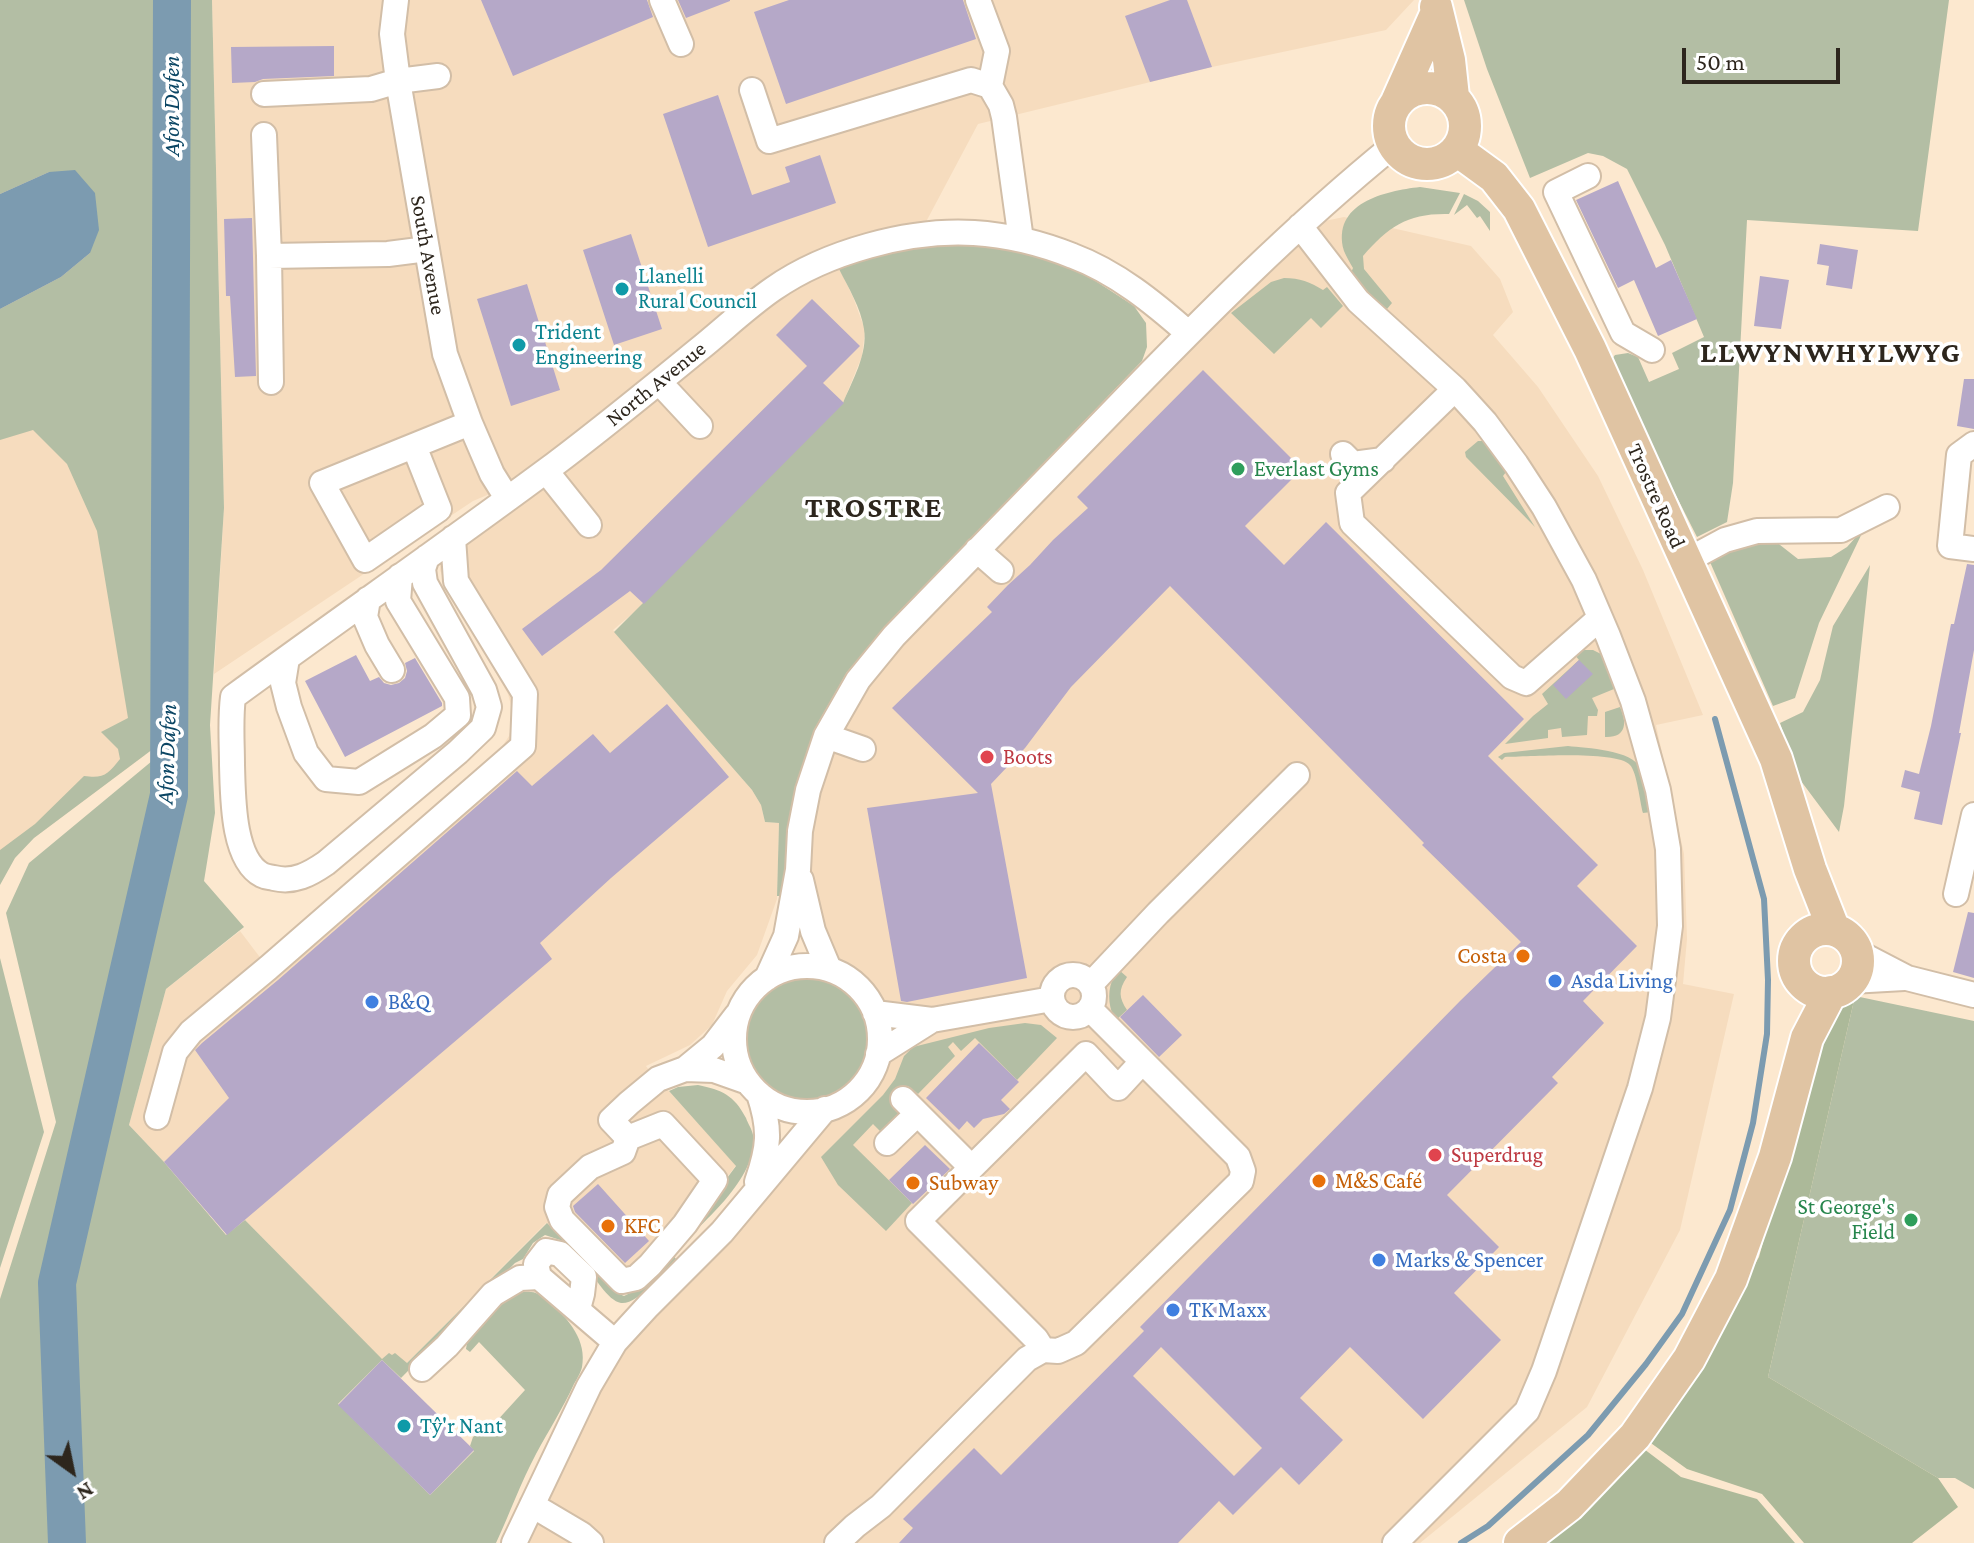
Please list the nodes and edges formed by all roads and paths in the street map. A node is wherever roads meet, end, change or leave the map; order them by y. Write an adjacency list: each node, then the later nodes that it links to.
1 (396, 0): 7 (street, South Avenue)
2 (662, 0): 5 (street)
3 (978, 0): 8 (street)
4 (1435, 6): 11 (main road); 11 (main road)
5 (681, 44)
6 (438, 76): 7 (street)
7 (398, 81): 10 (street); 18 (street, South Avenue)
8 (990, 86): 9 (street); 17 (street)
9 (752, 90)
10 (264, 94)
11 (1426, 95): 13 (main road); 14 (main road)
12 (264, 135): 19 (street)
13 (1394, 145): 14 (main road); 16 (street)
14 (1457, 150): 22 (main road, Trostre Road)
15 (1588, 176): 21 (street)
16 (1300, 226): 20 (street); 26 (street)
17 (1021, 240): 20 (street, North Avenue); 25 (street, North Avenue)
18 (427, 249): 19 (street); 27 (street, South Avenue)
19 (269, 256): 24 (street)
20 (1188, 333): 39 (street)
21 (1623, 333): 22 (street); 23 (street)
22 (1590, 349): 41 (main road, Trostre Road)
23 (1652, 350)
24 (271, 382)
25 (659, 382): 28 (street); 33 (street, North Avenue)
26 (1455, 389): 32 (street); 45 (street)
27 (470, 423): 30 (street); 34 (street, South Avenue)
28 (700, 426)
29 (1974, 444): 38 (street)
30 (414, 446): 30 (street)
31 (1343, 454): 32 (street)
32 (1383, 460): 45 (street)
33 (546, 471): 34 (street, North Avenue); 36 (street)
34 (507, 498): 37 (street, North Avenue)
35 (1887, 507): 41 (street)
36 (589, 525)
37 (453, 538): 40 (street, North Avenue); 71 (street)
38 (1974, 549)
39 (977, 550): 42 (street); 50 (street)
40 (427, 557): 43 (street, North Avenue); 48 (street, North Avenue)
41 (1686, 561): 56 (main road, Trostre Road)
42 (1001, 571)
43 (400, 576): 44 (street, North Avenue); 46 (street)
44 (368, 599): 47 (street); 48 (street, North Avenue)
45 (1600, 618): 83 (street)
46 (410, 621): 47 (street); 48 (street)
47 (374, 636): 49 (street)
48 (287, 658)
49 (392, 670)
50 (826, 736): 51 (street); 54 (street)
51 (863, 749)
52 (1297, 775): 61 (street)
53 (1974, 815): 55 (street)
54 (798, 870): 57 (street); 58 (street)
55 (1956, 894)
56 (1820, 933): 59 (main road); 59 (main road)
57 (829, 969): 58 (street); 64 (street)
58 (767, 978): 63 (street)
59 (1836, 978): 60 (street); 84 (main road)
60 (1974, 995)
61 (1091, 996): 62 (street); 62 (street); 67 (street)
62 (1052, 999): 65 (street)
63 (740, 1011): 68 (street); 69 (street)
64 (875, 1013): 65 (street); 66 (street)
65 (932, 1020): 66 (street)
66 (878, 1054): 70 (street)
67 (1142, 1062): 74 (street); 77 (street)
68 (685, 1069): 69 (street); 72 (street)
69 (754, 1088): 70 (street); 75 (street)
70 (825, 1109): 75 (street)
71 (157, 1117)
72 (628, 1138): 72 (street)
73 (887, 1143): 74 (street)
74 (971, 1167): 77 (street)
75 (753, 1196): 76 (street)
76 (615, 1342): 78 (street); 79 (street)
77 (1043, 1350): 82 (street)
78 (422, 1369)
79 (532, 1505): 80 (street); 81 (street)
80 (585, 1540)
81 (514, 1543)
82 (837, 1543)
83 (1395, 1543)
84 (1520, 1543)

